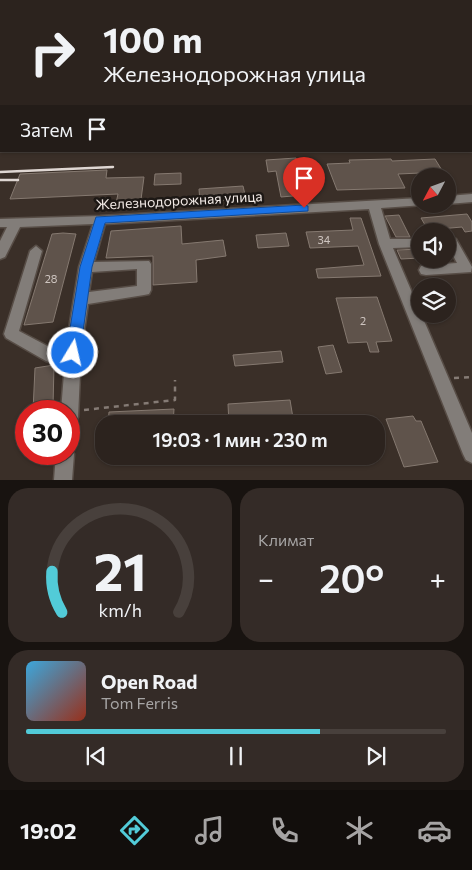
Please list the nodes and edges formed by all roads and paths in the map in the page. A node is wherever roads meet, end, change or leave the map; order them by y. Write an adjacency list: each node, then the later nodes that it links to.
1 (472, 198): 2 (street)
2 (456, 199)
3 (411, 202): 4 (street, Железнодорожная улица)
4 (374, 204): 5 (street, Железнодорожная улица); 9 (street)
5 (100, 220): 6 (street, Железнодорожная улица); 13 (street)
6 (16, 222): 7 (street, Железнодорожная улица); 12 (street)
7 (0, 223)
8 (411, 243): 9 (street)
9 (385, 244): 18 (street)
10 (456, 249): 14 (street)
11 (36, 251): 16 (street)
12 (0, 254)
13 (86, 267): 15 (street); 15 (street)
14 (426, 270)
15 (81, 299): 16 (street)
16 (73, 353): 20 (street)
17 (472, 377): 18 (path)
18 (442, 379): 22 (street)
19 (176, 380): 21 (path)
20 (70, 400)
21 (80, 410)
22 (472, 454)
23 (64, 465): 24 (street)
24 (63, 480)

